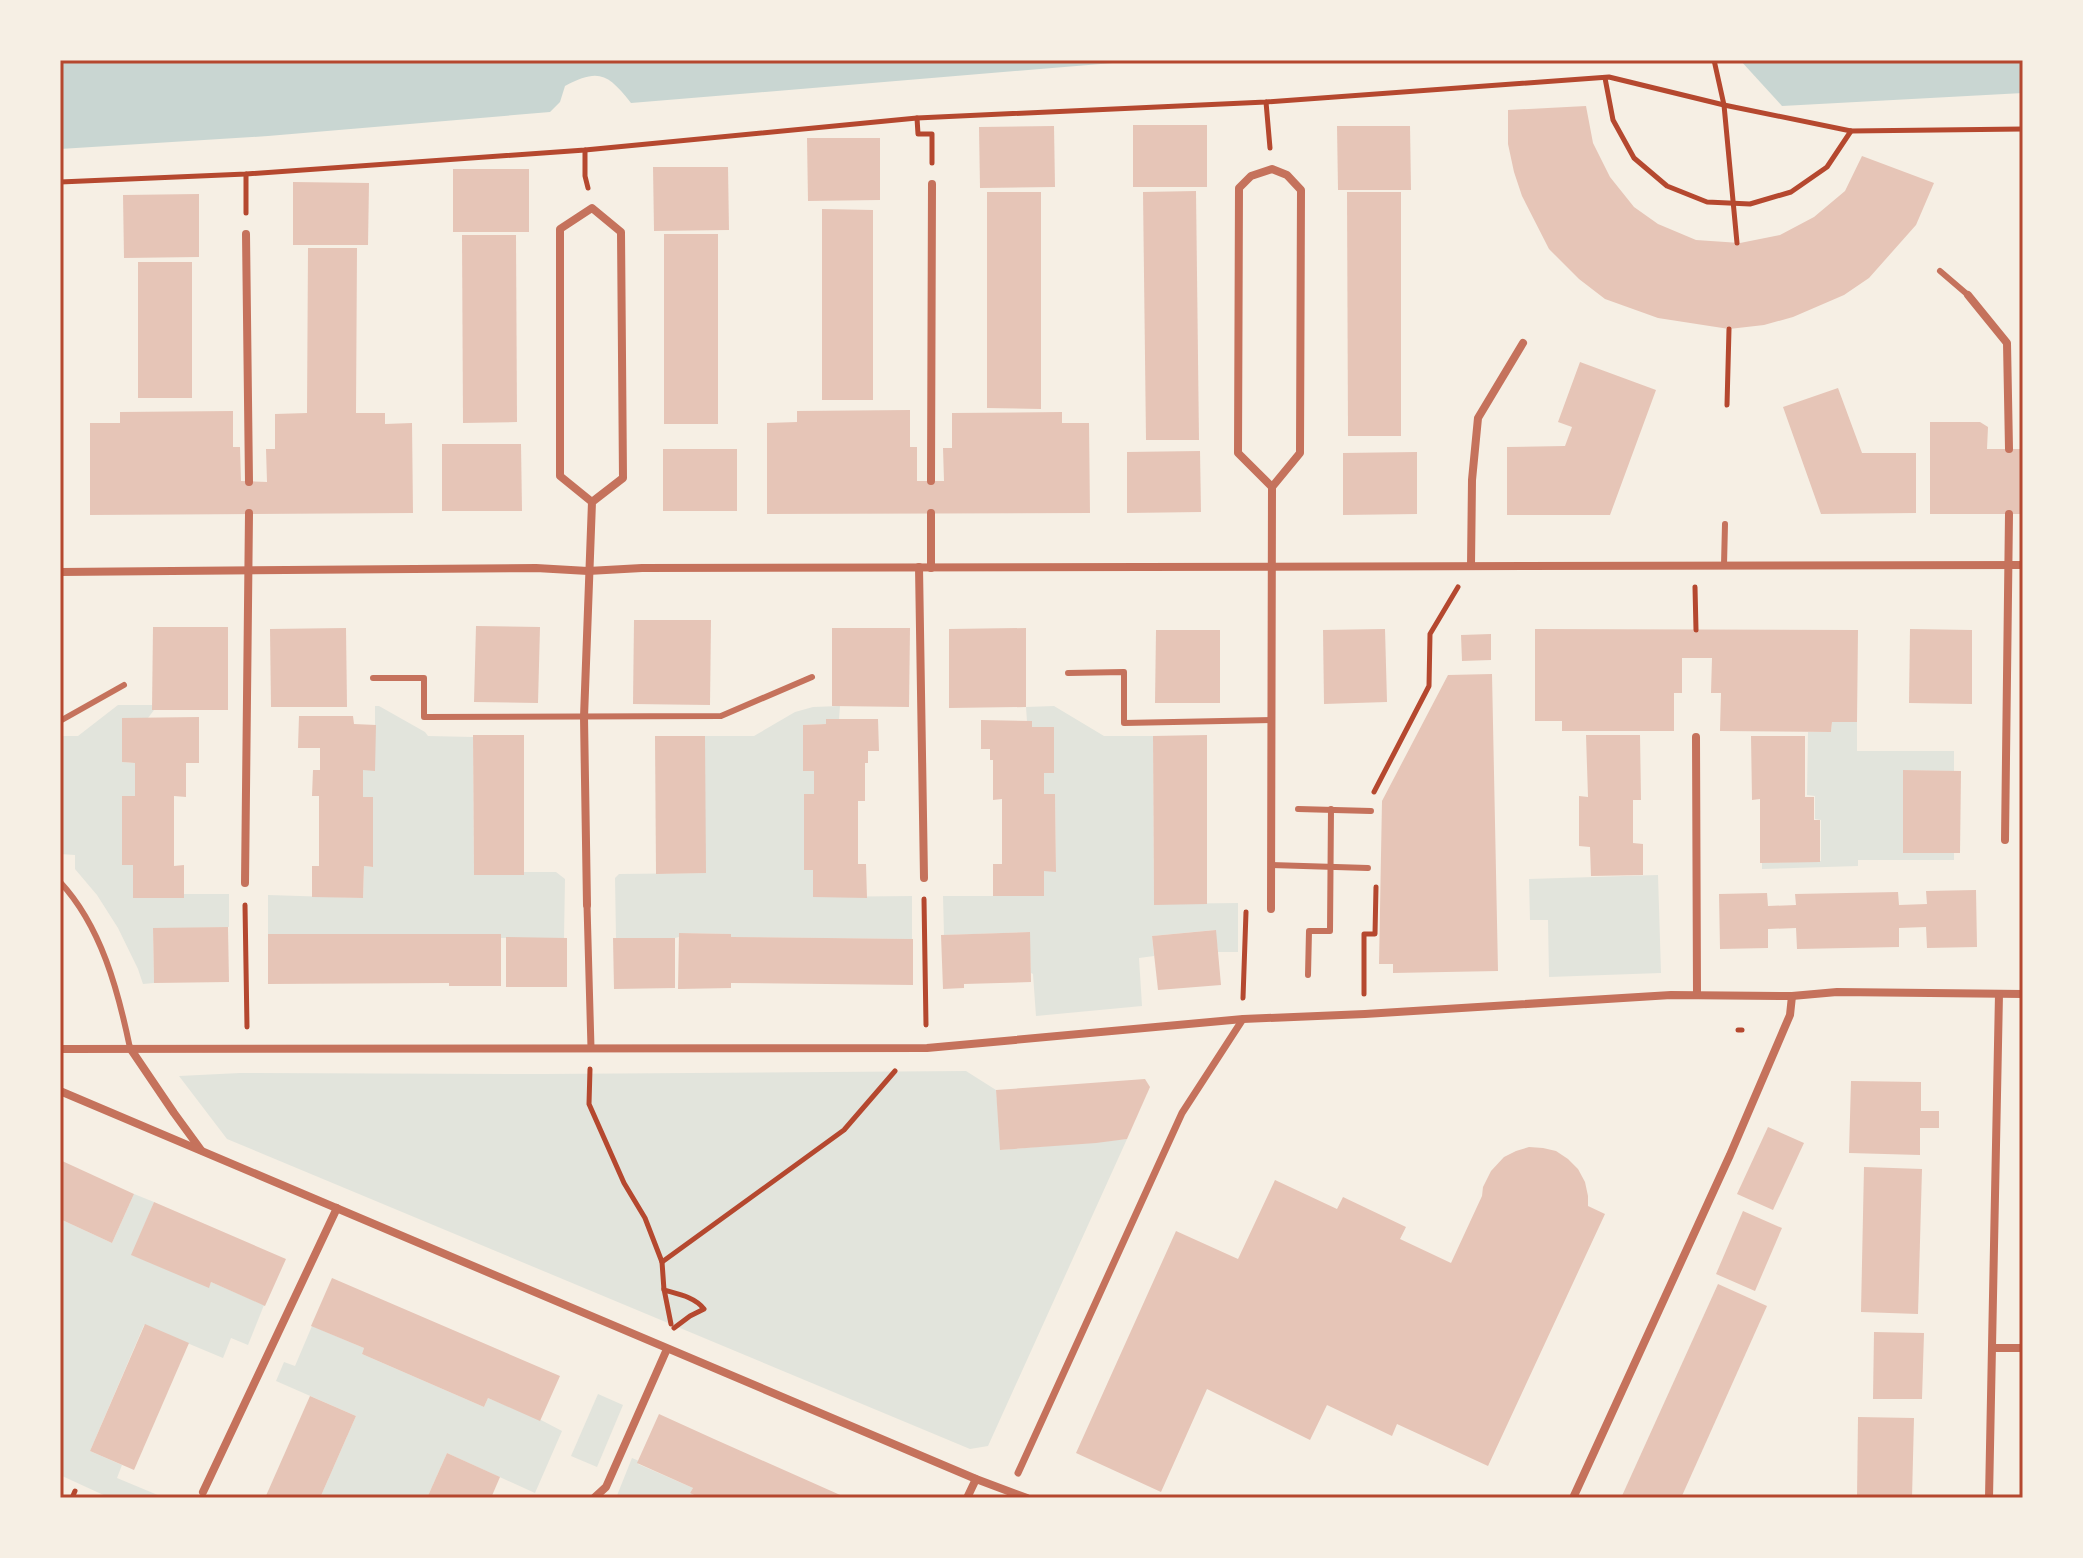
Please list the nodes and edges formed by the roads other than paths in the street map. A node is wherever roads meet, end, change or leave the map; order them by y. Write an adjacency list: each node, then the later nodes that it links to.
1 (932, 184): 7 (street)
2 (246, 234): 8 (street)
3 (1940, 271): 4 (lane)
4 (1968, 295): 6 (street)
5 (1523, 343): 18 (street)
6 (2009, 449)
7 (931, 481)
8 (249, 482)
9 (1272, 487): 9 (street); 20 (street)
10 (592, 502): 10 (street); 23 (street)
11 (249, 513): 22 (street)
12 (931, 513): 21 (street)
13 (2009, 514): 16 (street)
14 (1725, 524): 15 (lane)
15 (1724, 565): 16 (street); 18 (street)
16 (2009, 565): 17 (street); 36 (street)
17 (2023, 565)
18 (1471, 566): 20 (street)
19 (919, 567): 21 (street); 23 (street); 40 (street)
20 (1272, 567): 21 (street); 30 (street)
21 (931, 568)
22 (249, 570): 23 (street); 24 (street); 42 (street)
23 (588, 571): 29 (street)
24 (60, 572)
25 (1068, 673): 30 (lane)
26 (812, 677): 29 (lane)
27 (373, 678): 29 (lane)
28 (124, 685): 31 (lane)
29 (584, 717): 43 (street)
30 (1272, 720): 37 (street)
31 (60, 721)
32 (1696, 737): 48 (street)
33 (1298, 809): 34 (lane)
34 (1331, 809): 35 (lane); 38 (lane)
35 (1371, 811)
36 (2005, 840)
37 (1271, 865): 38 (lane); 44 (street)
38 (1330, 868): 39 (lane); 45 (lane)
39 (1368, 868)
40 (924, 878)
41 (60, 882): 51 (lane)
42 (245, 883)
43 (587, 905): 52 (street)
44 (1271, 909)
45 (1308, 975)
46 (1999, 994): 47 (street); 49 (street); 57 (street)
47 (2023, 994)
48 (1697, 995): 49 (street); 50 (street)
49 (1792, 996): 66 (street)
50 (1243, 1019): 52 (street); 60 (street)
51 (130, 1048): 52 (street); 53 (street); 55 (street)
52 (591, 1048)
53 (60, 1049)
54 (60, 1091): 55 (street)
55 (202, 1150): 56 (street)
56 (337, 1208): 59 (street); 62 (street)
57 (1993, 1348): 58 (street); 67 (street)
58 (2023, 1348)
59 (667, 1349): 61 (street); 63 (street)
60 (1018, 1473)
61 (976, 1479): 64 (street); 65 (street)
62 (203, 1492)
63 (594, 1498)
64 (967, 1498)
65 (1027, 1498)
66 (1573, 1498)
67 (1989, 1498)

